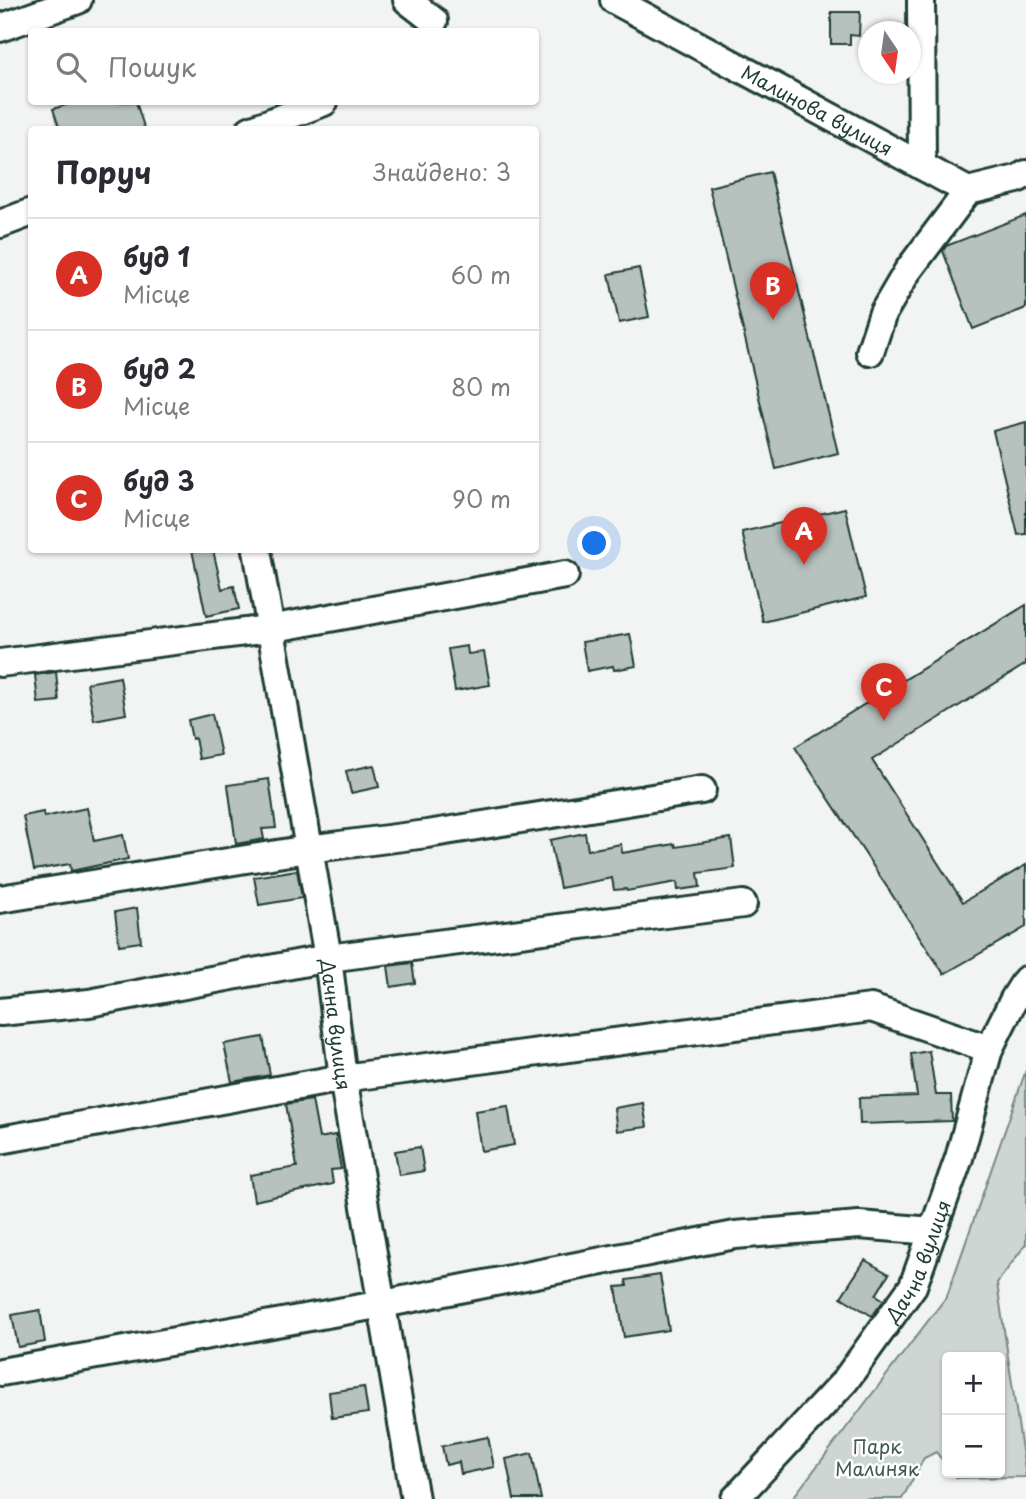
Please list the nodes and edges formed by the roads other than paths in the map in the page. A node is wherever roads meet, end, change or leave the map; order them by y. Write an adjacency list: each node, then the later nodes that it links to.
1 (78, 0): 6 (street)
2 (407, 0): 5 (street)
3 (614, 0): 9 (street, Малинова вулиця)
4 (921, 0): 9 (street)
5 (435, 17)
6 (0, 28)
7 (316, 105): 8 (street)
8 (261, 126)
9 (922, 166): 11 (street, Малинова вулиця)
10 (1026, 174): 11 (street)
11 (968, 191): 14 (street)
12 (28, 214): 13 (street)
13 (0, 224)
14 (870, 352)
15 (257, 553): 17 (street, Дачна вулиця)
16 (565, 575): 17 (street)
17 (269, 629): 18 (street); 20 (street, Дачна вулиця)
18 (0, 663)
19 (702, 790): 20 (street)
20 (308, 849): 21 (street); 23 (street, Дачна вулиця)
21 (0, 899)
22 (743, 904): 23 (street)
23 (328, 958): 25 (street); 27 (street, Дачна вулиця)
24 (1026, 981): 26 (street, Дачна вулиця)
25 (0, 1012)
26 (989, 1049): 27 (street); 29 (street, Дачна вулиця)
27 (343, 1078): 28 (street); 30 (street, Дачна вулиця)
28 (0, 1139)
29 (933, 1231): 30 (street); 33 (street, Дачна вулиця)
30 (383, 1304): 31 (street); 32 (street, Дачна вулиця)
31 (1, 1372)
32 (415, 1499)
33 (735, 1499)

